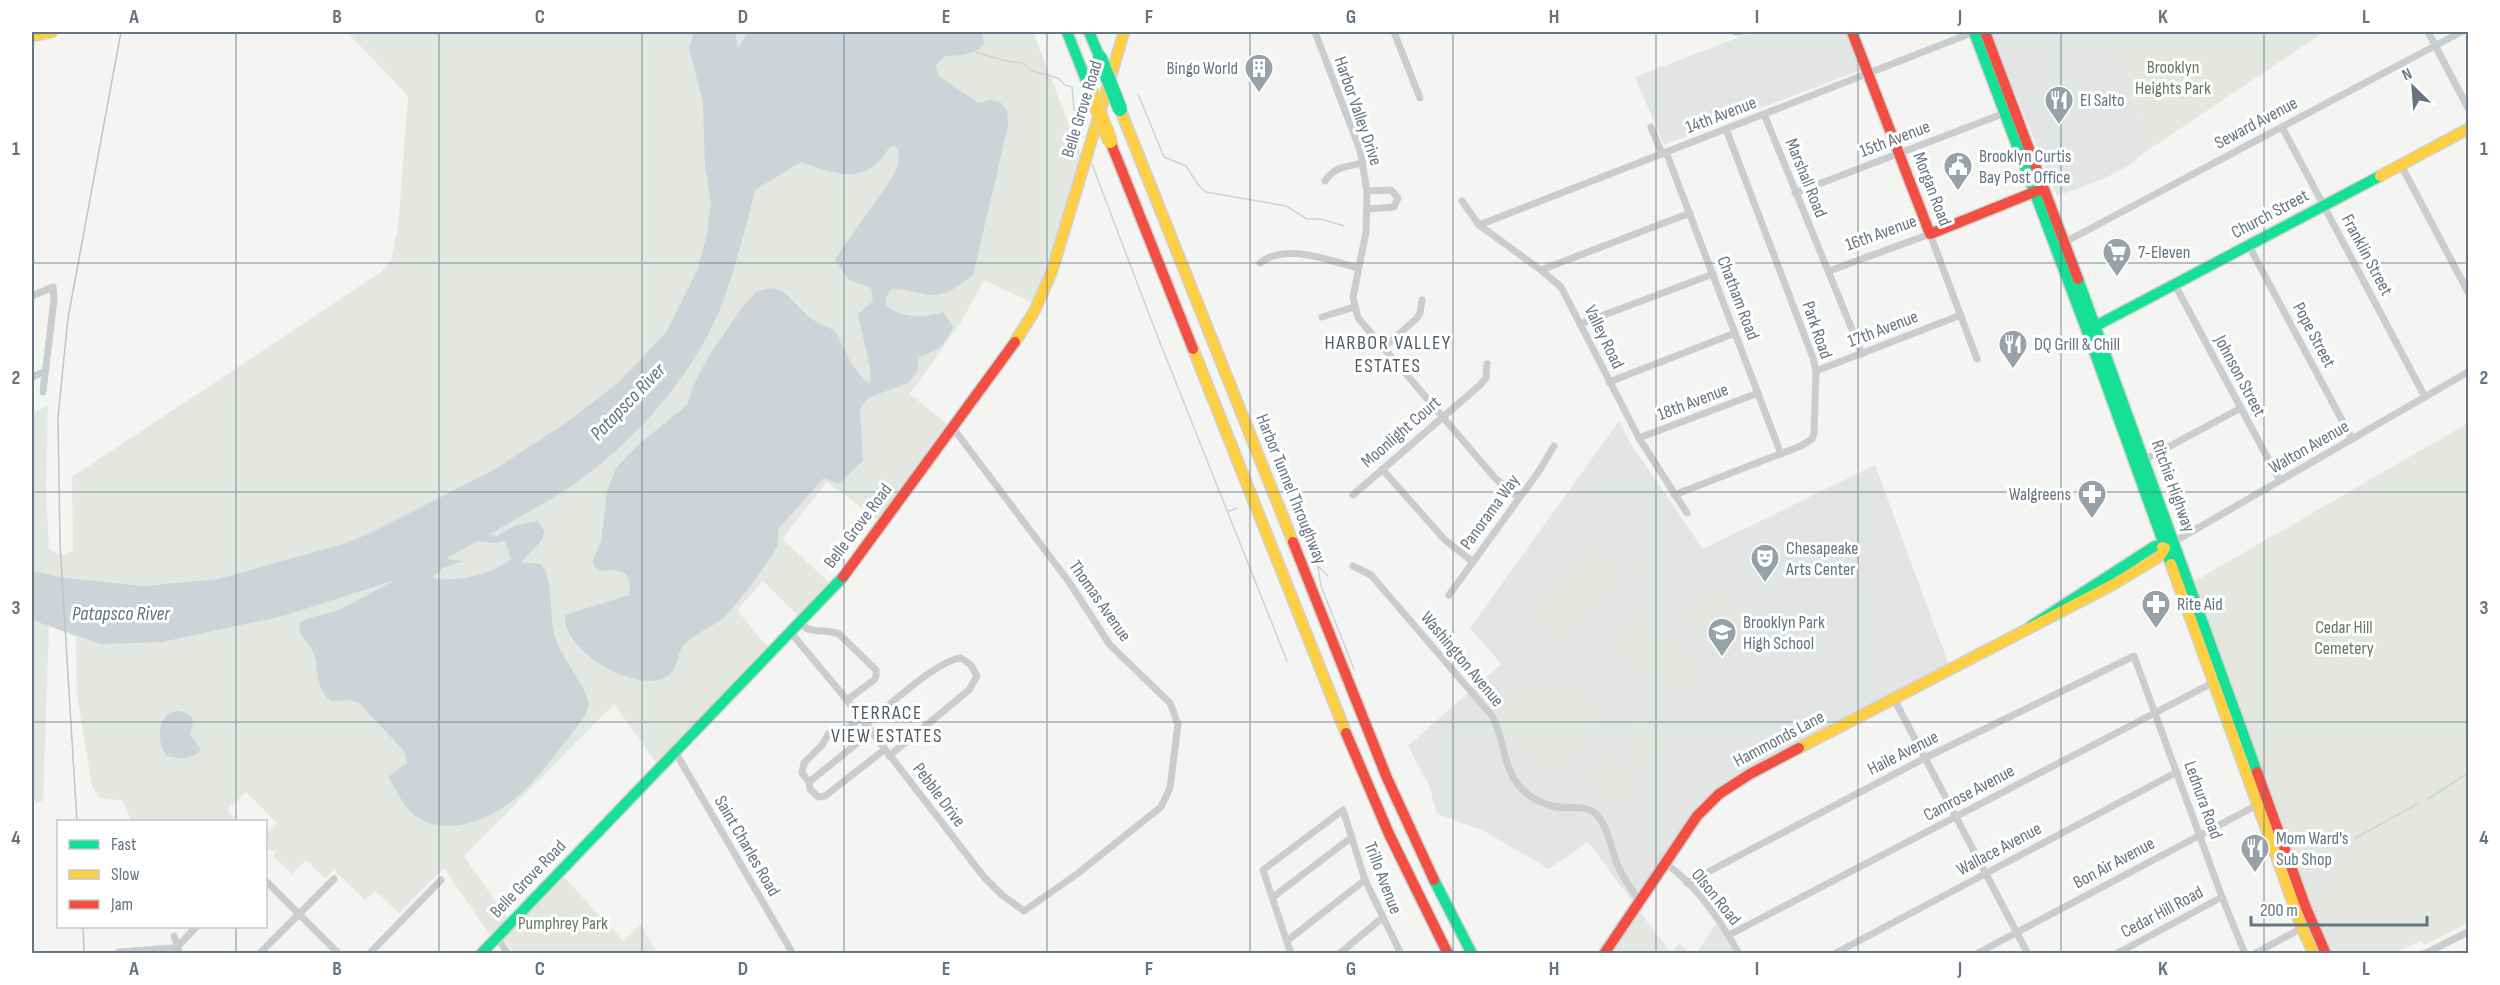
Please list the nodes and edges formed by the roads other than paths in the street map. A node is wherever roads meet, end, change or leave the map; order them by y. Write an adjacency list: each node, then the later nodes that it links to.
1 (52, 32): 12 (main road)
2 (1067, 32): 135 (main road, bridge)
3 (1089, 32): 136 (main road, Harbor Tunnel Throughway, bridge)
4 (1124, 32): 68 (main road, Belle Grove Road)
5 (1315, 32): 25 (street, Harbor Valley Drive)
6 (1394, 32): 15 (street)
7 (1852, 32): 14 (main road, Morgan Road)
8 (1974, 32): 14 (street, 14th Avenue); 17 (main road, Ritchie Highway)
9 (1985, 32): 28 (main road, Ritchie Highway)
10 (2428, 32): 13 (street)
11 (2462, 32): 13 (street, Seward Avenue)
12 (32, 36)
13 (2435, 45): 16 (street); 20 (street, Seward Avenue)
14 (1868, 73): 18 (street, 14th Avenue); 24 (main road, Morgan Road)
15 (1420, 98)
16 (2469, 108)
17 (2005, 113): 24 (street, 15th Avenue); 28 (main road, Ritchie Highway)
18 (1764, 114): 21 (street, 14th Avenue); 30 (street, Marshall Road)
19 (1651, 127): 23 (street, Chatham Road)
20 (2282, 127): 32 (street, Franklin Street); 37 (street, Seward Avenue)
21 (1726, 129): 23 (street, 14th Avenue); 58 (street, Park Road)
22 (2469, 129): 26 (main road, Church Street)
23 (1664, 153): 34 (street, Chatham Road); 35 (street, 14th Avenue)
24 (1899, 154): 30 (street, 15th Avenue); 36 (main road, Morgan Road)
25 (1363, 163): 27 (street); 29 (street, Harbor Valley Drive)
26 (2401, 165): 32 (main road, Church Street); 45 (street)
27 (1325, 181)
28 (2040, 190): 36 (main road, 16th Avenue); 37 (main road, Ritchie Highway); 52 (main road, Ritchie Highway)
29 (1367, 191): 33 (street, Harbor Valley Drive); 33 (street)
30 (1795, 193): 42 (street, Marshall Road)
31 (1462, 201): 35 (street, Valley Road)
32 (2324, 206): 38 (main road, Church Street); 65 (street, Franklin Street)
33 (1368, 209): 40 (street, Harbor Valley Drive)
34 (1690, 213): 41 (street); 43 (street, Chatham Road)
35 (1479, 225): 41 (street, Valley Road)
36 (1930, 234): 42 (street, 16th Avenue); 49 (street, Morgan Road)
37 (2065, 242): 52 (main road, Ritchie Highway)
38 (2249, 246): 44 (main road, Church Street); 70 (street, Pope Street)
39 (1260, 263): 40 (street)
40 (1358, 268): 48 (street, Harbor Valley Drive)
41 (1541, 270): 51 (street, Valley Road)
42 (1829, 271): 55 (street, Marshall Road)
43 (1713, 274): 51 (street); 53 (street, Chatham Road)
44 (2175, 285): 52 (main road, Church Street); 66 (street, Johnson Street)
45 (2469, 292)
46 (32, 296): 59 (street)
47 (1422, 300): 54 (street)
48 (1354, 307): 50 (street); 54 (street)
49 (1961, 315): 55 (street, 17th Avenue); 56 (street, Morgan Road)
50 (1322, 317)
51 (1580, 324): 62 (street, Valley Road)
52 (2092, 328): 73 (main road, Ritchie Highway); 80 (main road, Ritchie Highway)
53 (1735, 333): 62 (street); 64 (street, Chatham Road)
54 (1382, 349): 67 (street)
55 (1862, 354): 58 (street, 17th Avenue)
56 (1977, 359)
57 (1487, 364): 67 (street, Moonlight Court)
58 (1816, 371): 72 (street, Park Road)
59 (44, 372): 61 (street); 63 (street)
60 (2469, 372): 65 (street, Walton Avenue)
61 (32, 377)
62 (1609, 382): 69 (street, Valley Road)
63 (43, 392)
64 (1758, 393): 69 (street, 18th Avenue); 72 (street, Chatham Road)
65 (2425, 397): 70 (street, Walton Avenue)
66 (2241, 408): 73 (street); 75 (street, Johnson Street)
67 (1442, 416): 74 (street, Moonlight Court); 78 (street)
68 (953, 428): 86 (main road, Belle Grove Road); 113 (street, Thomas Avenue)
69 (1639, 438): 77 (street, Valley Road)
70 (2352, 439): 75 (street, Walton Avenue)
71 (1554, 446): 78 (street, Panorama Way)
72 (1781, 454): 77 (street, Park Road)
73 (2144, 460): 80 (main road, Ritchie Highway)
74 (1382, 469): 76 (street, Moonlight Court); 81 (street)
75 (2280, 481): 80 (street, Walton Avenue)
76 (1353, 495)
77 (1674, 495): 79 (street, Valley Road)
78 (1519, 498): 81 (street, Panorama Way)
79 (1687, 513)
80 (2170, 545): 83 (main road, Hammonds Lane); 83 (main road); 88 (main road, Ritchie Highway)
81 (1473, 562): 84 (street, Panorama Way)
82 (1353, 566): 112 (street, Washington Avenue)
83 (2111, 580): 85 (main road, Hammonds Lane); 85 (main road, Hammonds Lane)
84 (1449, 595)
85 (2031, 626): 89 (main road, Hammonds Lane)
86 (796, 629): 90 (street, Pebble Drive); 90 (street); 94 (main road, Belle Grove Road)
87 (2134, 656): 91 (street, Lednura Road); 96 (street, Haile Avenue)
88 (2218, 680): 91 (street, Camrose Avenue); 99 (main road, Ritchie Highway)
89 (1894, 699): 96 (street); 103 (main road, Hammonds Lane)
90 (847, 700): 92 (street, Pebble Drive)
91 (2155, 713): 97 (street, Lednura Road); 100 (street, Camrose Avenue)
92 (863, 722): 93 (street, Pebble Drive); 95 (street); 98 (street)
93 (871, 732): 95 (street, Pebble Drive); 98 (street)
94 (676, 753): 122 (main road, Belle Grove Road); 132 (street, Saint Charles Road)
95 (887, 753): 98 (street); 113 (street, Pebble Drive)
96 (1925, 758): 100 (street); 109 (street, Haile Avenue)
97 (2177, 772): 101 (street, Lednura Road); 104 (street, Wallace Avenue)
98 (809, 782)
99 (2262, 802): 101 (street, Bon Air Avenue); 117 (main road, Ritchie Highway); 146 (main road, Ritchie Highway)
100 (1955, 817): 104 (street); 120 (street, Camrose Avenue)
101 (2199, 835): 111 (street, Lednura Road); 118 (street, Bon Air Avenue)
102 (1352, 837): 107 (street, Trillo Avenue); 110 (street); 110 (street, Trillo Avenue)
103 (1665, 863): 109 (street, Olson Road); 112 (main road, Hammonds Lane)
104 (1985, 873): 118 (street); 139 (street, Wallace Avenue)
105 (334, 879): 114 (street)
106 (441, 880): 129 (street)
107 (1365, 880): 115 (street, Trillo Avenue); 123 (street)
108 (267, 882): 114 (street)
109 (1687, 883): 120 (street, Olson Road)
110 (1273, 897): 123 (street)
111 (2222, 897): 142 (street, Cedar Hill Road); 143 (street, Lednura Road)
112 (1640, 902): 137 (main road, Hammonds Lane)
113 (1024, 911)
114 (298, 914): 127 (street); 128 (street)
115 (1382, 918): 126 (street, Trillo Avenue); 134 (street)
116 (196, 928): 124 (street)
117 (2302, 928): 144 (street); 145 (main road, Ritchie Highway)
118 (2017, 932): 140 (street, Bon Air Avenue); 141 (street)
119 (2469, 932): 147 (street)
120 (1729, 935): 138 (street, Olson Road)
121 (174, 936): 124 (street)
122 (497, 937): 130 (main road, Belle Grove Road); 131 (street)
123 (1288, 940): 133 (street)
124 (179, 950): 125 (street)
125 (119, 952)
126 (1400, 953)
127 (259, 954)
128 (339, 954)
129 (369, 954)
130 (481, 954)
131 (508, 954)
132 (793, 954)
133 (1291, 954)
134 (1339, 954)
135 (1448, 954)
136 (1472, 954)
137 (1604, 954)
138 (1739, 954)
139 (1834, 954)
140 (1976, 954)
141 (2028, 954)
142 (2116, 954)
143 (2245, 954)
144 (2254, 954)
145 (2314, 954)
146 (2326, 954)
147 (2424, 954)

